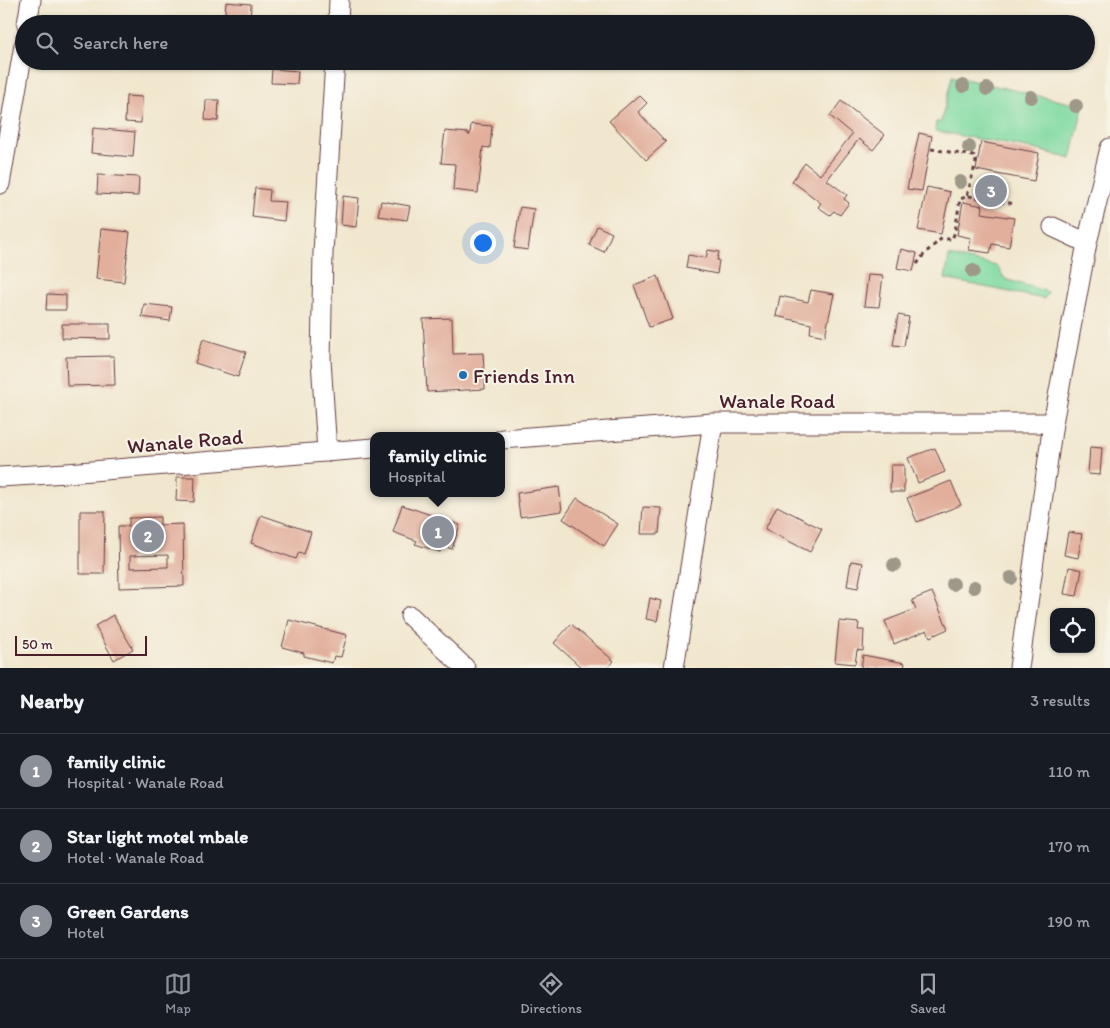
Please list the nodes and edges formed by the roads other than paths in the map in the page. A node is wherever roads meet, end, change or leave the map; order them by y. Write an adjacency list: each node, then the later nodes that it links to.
1 (31, 0): 3 (street)
2 (339, 0): 4 (street)
3 (28, 15)
4 (338, 15)
5 (20, 70): 8 (street)
6 (334, 70): 15 (street)
7 (1110, 148): 10 (street)
8 (0, 184)
9 (1053, 227): 10 (street)
10 (1087, 243): 12 (street)
11 (713, 423): 12 (street, Wanale Road); 13 (street, Wanale Road); 19 (street)
12 (1052, 423): 20 (street)
13 (505, 439)
14 (370, 448): 15 (street, Wanale Road)
15 (327, 452): 16 (street, Wanale Road)
16 (0, 477)
17 (410, 616): 18 (street)
18 (465, 668)
19 (674, 668)
20 (1019, 668)

